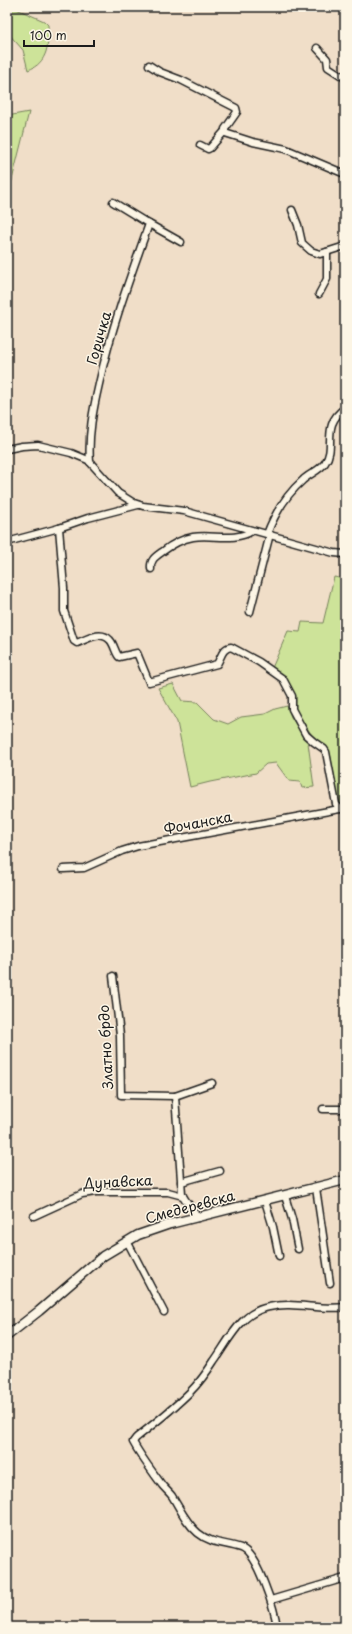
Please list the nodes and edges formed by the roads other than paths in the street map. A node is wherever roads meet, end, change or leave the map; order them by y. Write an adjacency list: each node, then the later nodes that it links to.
1 (317, 48): 3 (street)
2 (149, 65): 4 (street)
3 (345, 78)
4 (224, 132): 5 (street); 6 (street)
5 (200, 145)
6 (345, 174)
7 (113, 202): 9 (street)
8 (292, 210): 12 (street)
9 (149, 224): 10 (street); 16 (street, Горичка)
10 (181, 242)
11 (345, 246): 12 (street)
12 (327, 252): 13 (street)
13 (319, 294)
14 (345, 408): 20 (street)
15 (7, 449): 16 (street)
16 (90, 462): 17 (street)
17 (138, 505): 18 (street); 19 (street)
18 (59, 528): 21 (street); 25 (street, Фочанска)
19 (252, 530): 20 (street); 23 (street)
20 (268, 534): 22 (street); 24 (street)
21 (7, 542)
22 (345, 554)
23 (152, 569)
24 (250, 612)
25 (343, 809): 26 (street, Фочанска)
26 (63, 869)
27 (113, 976): 29 (street, Златно брдо)
28 (212, 1084): 29 (street, Златно брдо)
29 (175, 1096): 34 (street)
30 (323, 1109): 31 (street)
31 (345, 1109)
32 (220, 1171): 34 (street)
33 (345, 1180): 35 (main road, Смедеревска)
34 (182, 1182): 36 (street)
35 (316, 1188): 37 (main road, Смедеревска); 44 (street)
36 (183, 1196): 39 (street, Дунавска); 40 (street)
37 (285, 1196): 38 (main road, Смедеревска); 42 (street)
38 (265, 1201): 40 (main road, Смедеревска); 43 (street)
39 (34, 1216)
40 (198, 1218): 41 (main road, Смедеревска)
41 (127, 1241): 46 (street); 47 (main road, Смедеревска)
42 (298, 1249)
43 (279, 1256)
44 (330, 1283)
45 (345, 1308): 49 (street)
46 (164, 1312)
47 (7, 1336)
48 (345, 1578): 49 (street)
49 (271, 1600): 50 (street)
50 (277, 1627)

